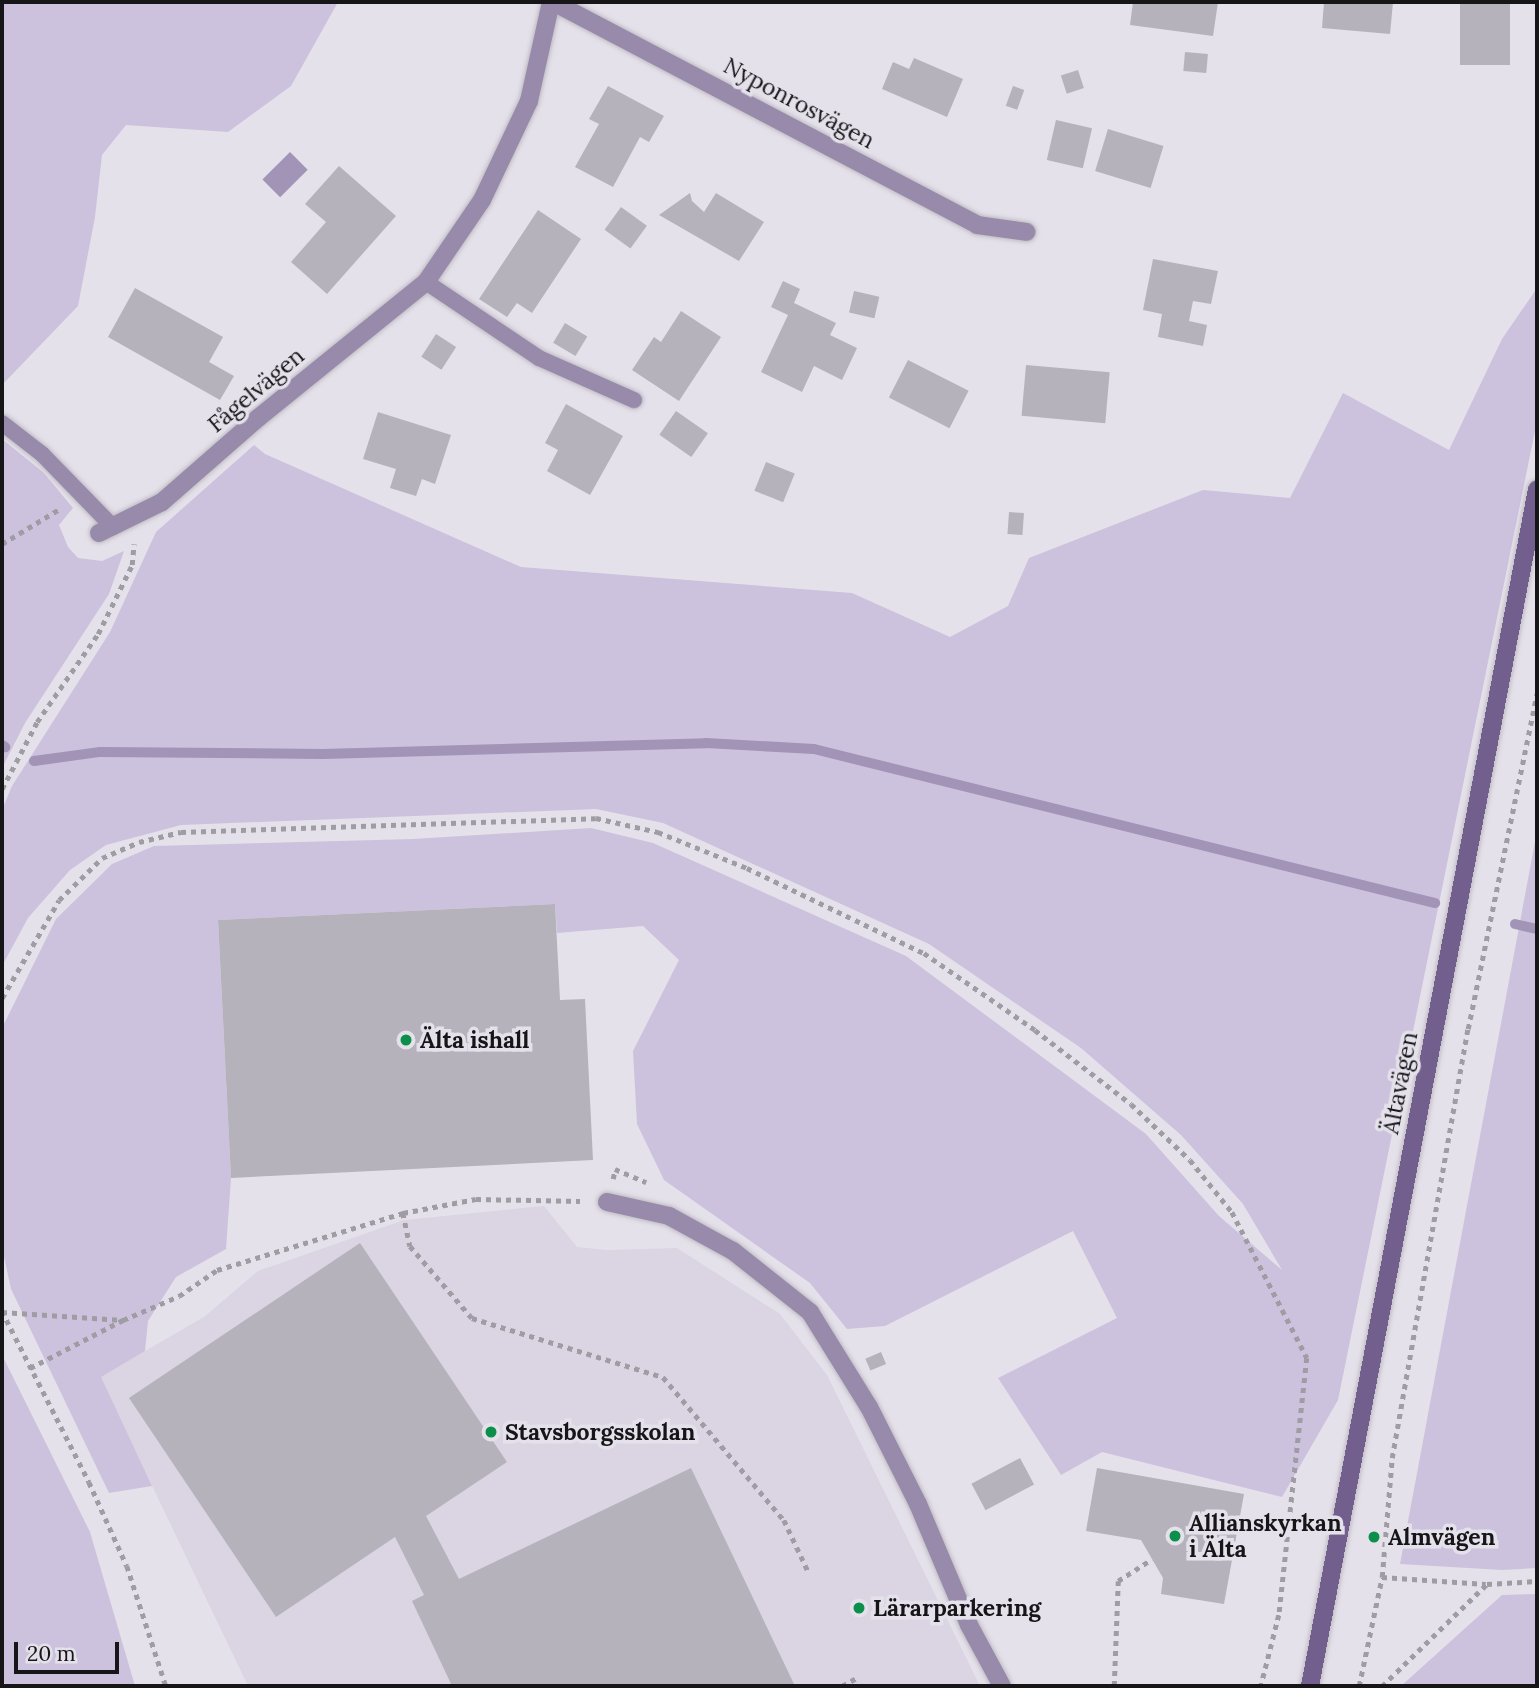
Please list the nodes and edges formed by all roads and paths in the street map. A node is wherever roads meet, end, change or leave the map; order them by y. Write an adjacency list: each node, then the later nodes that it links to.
1 (552, 2): 2 (street, Nyponrosvägen); 3 (street, Fågelvägen)
2 (1027, 232)
3 (426, 282): 4 (lane); 8 (street, Fågelvägen)
4 (634, 400)
5 (2, 424): 7 (lane, Fågelvägen)
6 (1537, 489): 30 (main road, Ältavägen)
7 (84, 498): 9 (lane, Fågelvägen); 10 (path)
8 (137, 515): 9 (street, Fågelvägen); 12 (path)
9 (106, 530)
10 (2, 544)
11 (1537, 694): 21 (path)
12 (2, 789)
13 (2, 998): 29 (path)
14 (607, 1202): 15 (path); 27 (street)
15 (403, 1213): 17 (path); 20 (path)
16 (2, 1311): 17 (path); 18 (path)
17 (123, 1320): 18 (path)
18 (30, 1368): 25 (path)
19 (1152, 1559): 28 (path)
20 (808, 1571)
21 (1382, 1577): 23 (path); 31 (path)
22 (1537, 1581): 23 (path)
23 (1487, 1584): 32 (path)
24 (858, 1677): 26 (path)
25 (166, 1686)
26 (842, 1686)
27 (1002, 1686)
28 (1114, 1686)
29 (1261, 1686)
30 (1310, 1686)
31 (1359, 1686)
32 (1382, 1686)

